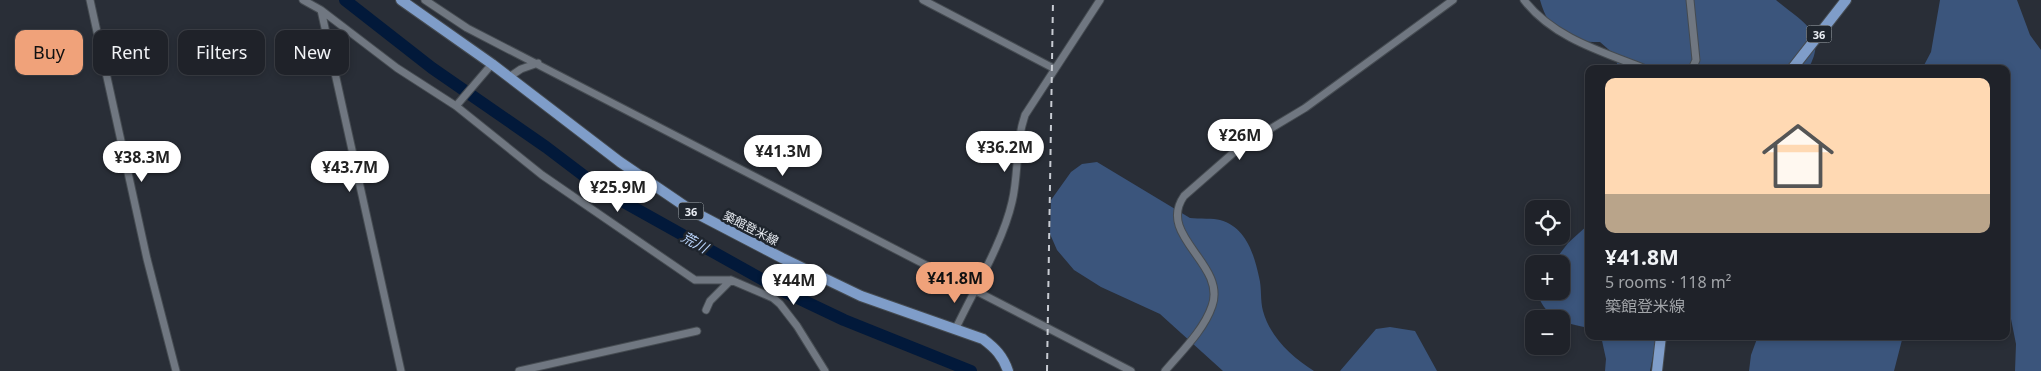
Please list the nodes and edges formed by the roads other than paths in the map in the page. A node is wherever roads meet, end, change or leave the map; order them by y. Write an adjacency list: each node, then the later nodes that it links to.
1 (90, 0): 27 (street)
2 (303, 0): 11 (street)
3 (401, 0): 12 (main road, 築館登米線 / 36)
4 (425, 0): 13 (street)
5 (923, 0): 17 (street)
6 (1100, 0): 17 (street)
7 (1453, 0): 32 (street)
8 (1524, 0): 14 (street)
9 (1690, 0): 15 (street)
10 (1846, 0): 16 (main road, 36)
11 (321, 10): 19 (street); 28 (street)
12 (492, 64): 18 (main road, 築館登米線 / 36); 19 (street)
13 (538, 64): 18 (street); 21 (street)
14 (1636, 65)
15 (1694, 65)
16 (1795, 65)
17 (1055, 69): 21 (street)
18 (508, 77): 23 (main road, 築館登米線 / 36)
19 (458, 104): 20 (street)
20 (731, 280): 22 (street); 30 (street)
21 (974, 290): 23 (street); 31 (street)
22 (706, 310)
23 (956, 328): 26 (main road, 築館登米線 / 36)
24 (698, 331): 29 (street)
25 (1661, 340): 33 (main road)
26 (1008, 370)
27 (176, 371)
28 (401, 371)
29 (519, 371)
30 (825, 371)
31 (1131, 371)
32 (1165, 371)
33 (1657, 371)

